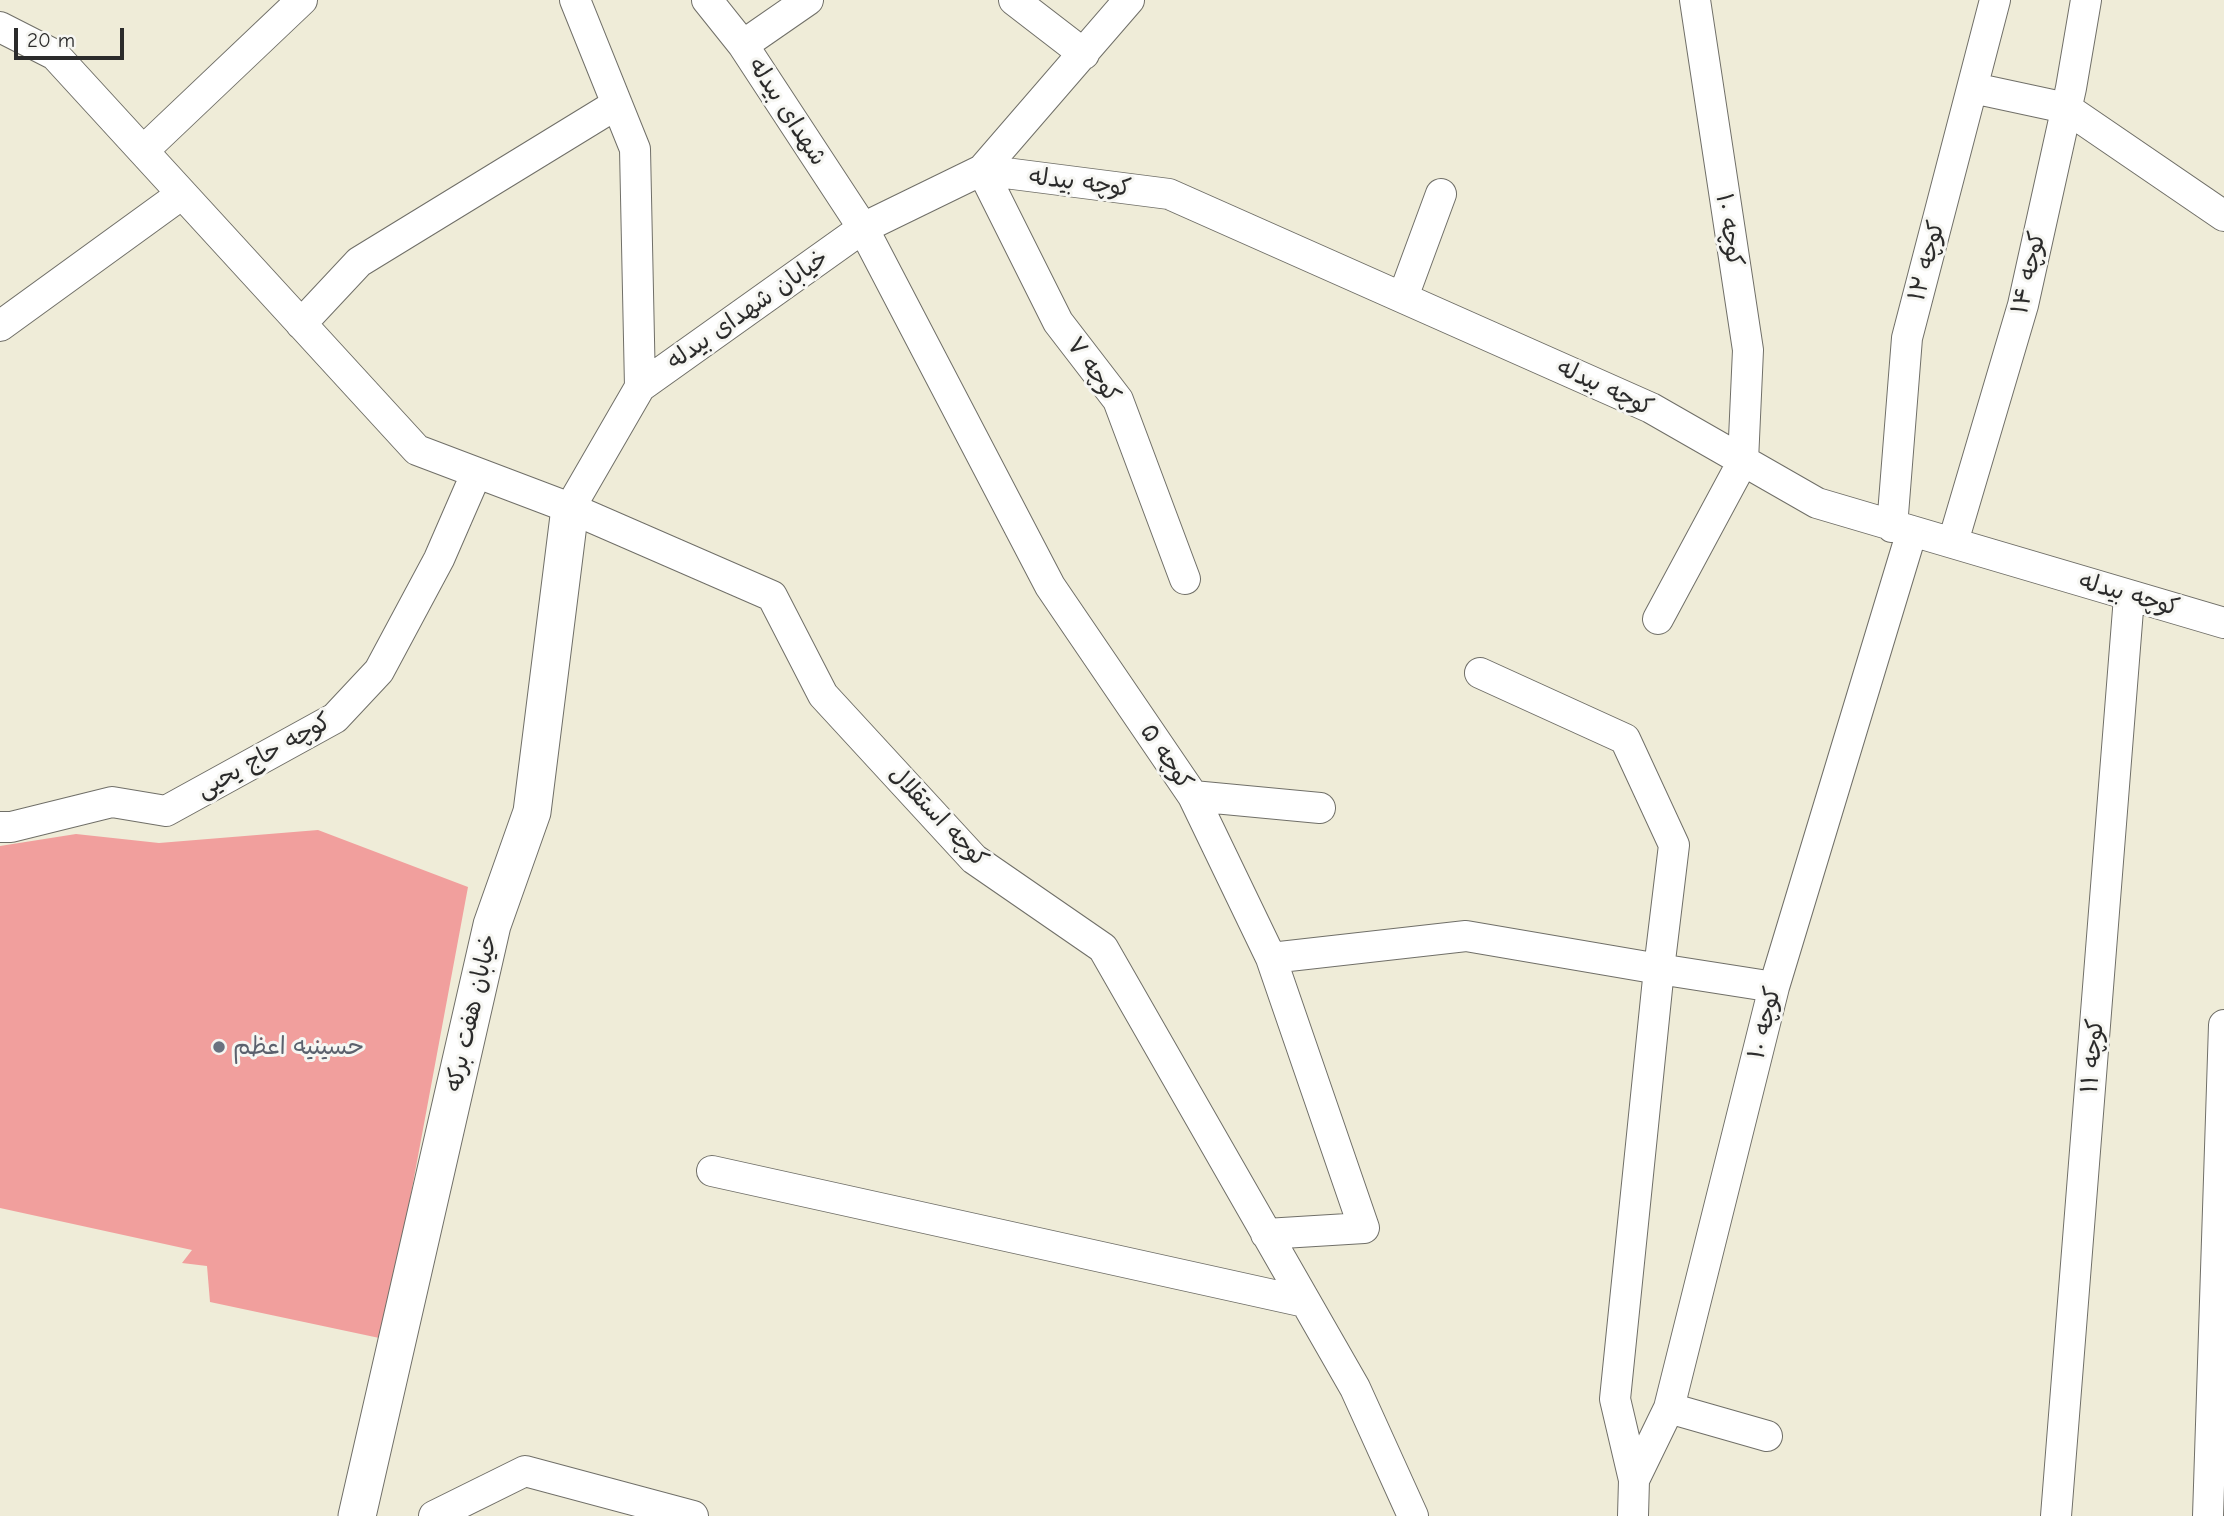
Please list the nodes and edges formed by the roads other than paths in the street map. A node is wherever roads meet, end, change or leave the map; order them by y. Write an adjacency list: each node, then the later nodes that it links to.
1 (302, 0): 16 (street)
2 (575, 0): 14 (street)
3 (707, 0): 11 (street, شهدای بیدله)
4 (808, 0): 11 (street)
5 (1014, 0): 12 (street)
6 (1129, 0): 12 (street)
7 (1695, 0): 26 (street, کوچه ۱۰)
8 (1995, 0): 13 (street, کوچه ۱۲)
9 (2086, 0): 15 (street, کوچه ۱۴)
10 (0, 26): 16 (street, کوچه استقلال)
11 (743, 45): 21 (street, شهدای بیدله)
12 (1084, 54): 17 (street)
13 (1973, 88): 15 (street); 29 (street, کوچه ۱۲)
14 (617, 104): 23 (street); 25 (street)
15 (2066, 108): 20 (street); 30 (street, کوچه ۱۴)
16 (144, 150): 18 (street, کوچه استقلال)
17 (982, 170): 21 (street, خیابان شهدای بیدله); 22 (street, کوچه بیدله); 31 (street, کوچه ۷)
18 (182, 194): 23 (street, کوچه استقلال); 24 (street)
19 (1441, 194): 22 (street)
20 (2224, 216)
21 (863, 228): 25 (street, خیابان شهدای بیدله); 36 (street, کوچه ۵)
22 (1403, 297): 26 (street, کوچه بیدله)
23 (301, 324): 27 (street, کوچه استقلال)
24 (0, 326)
25 (640, 387): 28 (street, خیابان شهدای بیدله)
26 (1743, 461): 29 (street, کوچه بیدله); 33 (street)
27 (476, 474): 28 (street, کوچه استقلال); 38 (street, کوچه حاج یحیی)
28 (570, 508): 44 (street, کوچه استقلال); 49 (street, خیابان هفت برکه)
29 (1902, 529): 30 (street, کوچه بیدله); 41 (street, کوچه ۱۰)
30 (1953, 542): 32 (street, کوچه بیدله)
31 (1185, 579)
32 (2129, 597): 34 (street, کوچه بیدله); 54 (street, کوچه ۱۱)
33 (1658, 619)
34 (2224, 623)
35 (1480, 673): 40 (street)
36 (1193, 796): 37 (street); 39 (street, کوچه ۵)
37 (1320, 808)
38 (0, 827)
39 (1271, 958): 40 (street); 44 (street, کوچه ۵)
40 (1659, 970): 41 (street); 48 (street)
41 (1774, 987): 46 (street, کوچه ۱۰)
42 (2224, 1025): 55 (street)
43 (712, 1171): 45 (street)
44 (1266, 1234): 45 (street, کوچه استقلال)
45 (1305, 1302): 52 (street, کوچه استقلال)
46 (1669, 1408): 47 (street); 48 (street, کوچه ۱۰)
47 (1767, 1436)
48 (1634, 1480): 53 (street, کوچه ۱۰)
49 (357, 1516)
50 (434, 1516): 51 (street)
51 (693, 1516)
52 (1413, 1516)
53 (1633, 1516)
54 (2056, 1516)
55 (2208, 1516)

